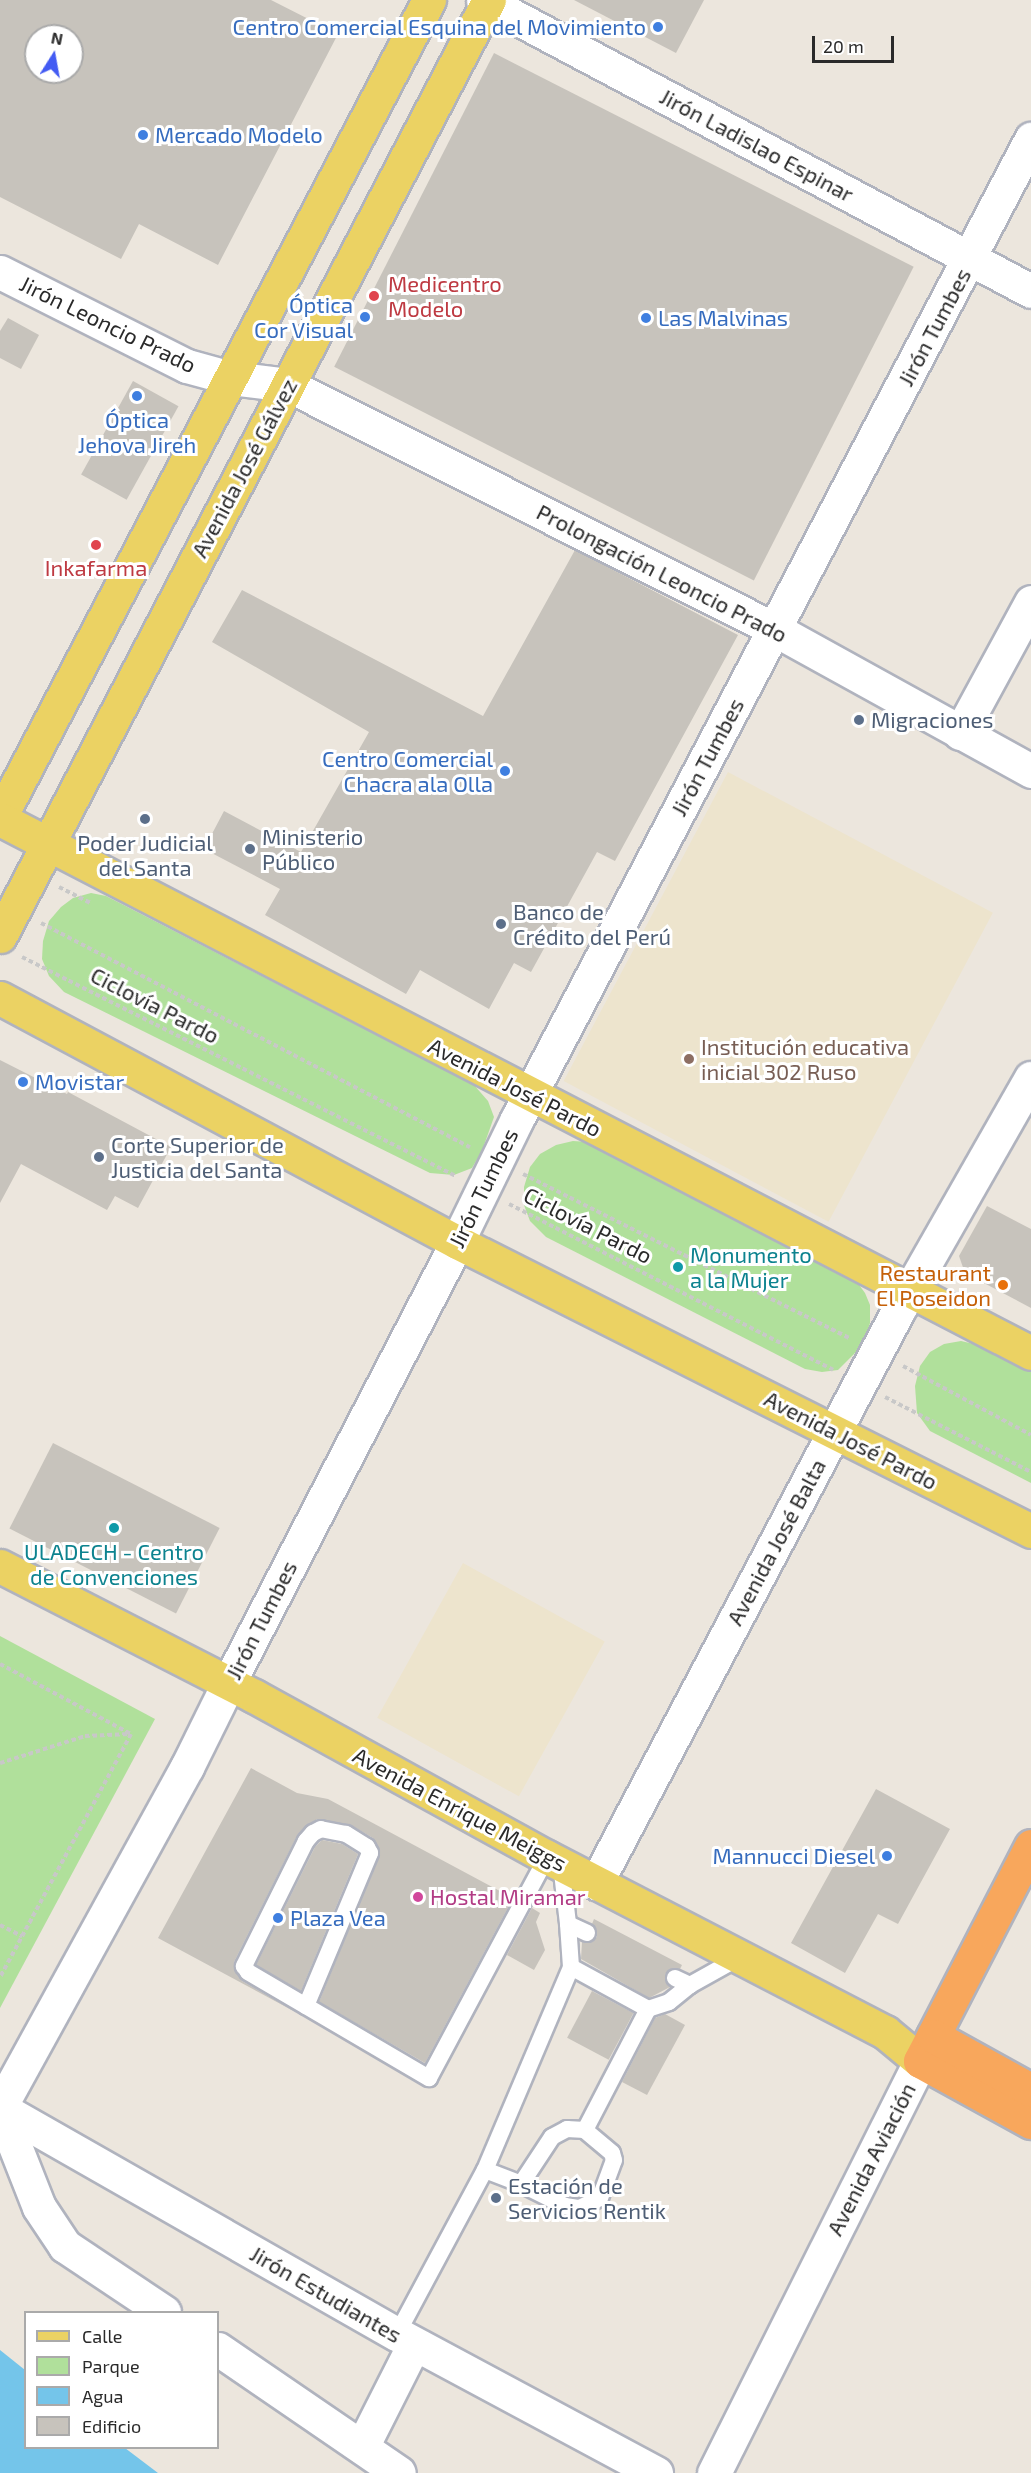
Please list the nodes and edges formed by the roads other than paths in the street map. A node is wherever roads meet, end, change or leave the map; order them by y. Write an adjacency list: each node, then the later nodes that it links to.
1 (429, 0): 7 (main road)
2 (487, 1): 4 (street, Jirón Ladislao Espinar); 8 (main road, Avenida José Gálvez)
3 (1031, 140): 4 (street, Jirón Tumbes)
4 (970, 257): 6 (street, Jirón Ladislao Espinar); 10 (street, Jirón Tumbes)
5 (0, 272): 7 (street, Jirón Leoncio Prado)
6 (1031, 291)
7 (231, 378): 8 (street, Jirón Leoncio Prado); 13 (main road)
8 (288, 385): 10 (street, Prolongación Leoncio Prado); 14 (main road, Avenida José Gálvez)
9 (1031, 602): 11 (street)
10 (774, 629): 11 (street, Prolongación Leoncio Prado); 18 (street, Jirón Tumbes)
11 (960, 733): 12 (street, Prolongación Leoncio Prado)
12 (1031, 771)
13 (0, 818): 14 (main road, Avenida José Pardo)
14 (48, 844): 15 (main road, Avenida José Gálvez); 18 (main road, Avenida José Pardo)
15 (11, 946)
16 (0, 998): 19 (main road, Avenida José Pardo)
17 (1031, 1078): 20 (street, Avenida José Balta)
18 (531, 1095): 19 (street, Jirón Tumbes); 20 (main road, Avenida José Pardo)
19 (457, 1242): 22 (main road, Avenida José Pardo); 25 (street, Jirón Tumbes)
20 (909, 1290): 21 (main road, Avenida José Pardo); 22 (street, Avenida José Balta)
21 (1031, 1353)
22 (834, 1431): 23 (main road, Avenida José Pardo); 28 (street, Avenida José Balta)
23 (1031, 1531)
24 (0, 1566): 25 (main road, Avenida Enrique Meiggs)
25 (228, 1684): 27 (main road, Avenida Enrique Meiggs); 37 (street, Jirón Tumbes)
26 (1031, 1846): 35 (highway, Avenida Aviación)
27 (554, 1861): 28 (main road, Avenida Enrique Meiggs); 29 (lane); 33 (lane)
28 (596, 1882): 31 (main road, Avenida Enrique Meiggs)
29 (568, 1924): 30 (lane); 32 (lane)
30 (587, 1933)
31 (740, 1957): 34 (lane); 35 (main road, Avenida Enrique Meiggs)
32 (571, 1967): 34 (lane); 40 (lane)
33 (306, 2006): 33 (lane)
34 (648, 2009): 39 (lane)
35 (927, 2048): 36 (highway, Avenida Enrique Meiggs); 38 (highway, Avenida Enrique Meiggs); 48 (street, Avenida Aviación)
36 (1031, 2090)
37 (0, 2108): 42 (street); 43 (street, Jirón Estudiantes)
38 (1031, 2122)
39 (585, 2130): 41 (lane); 41 (lane)
40 (485, 2170): 41 (lane); 43 (lane)
41 (521, 2184)
42 (161, 2311)
43 (405, 2339): 45 (street); 47 (street, Jirón Estudiantes)
44 (219, 2350): 45 (street)
45 (362, 2447): 46 (street)
46 (399, 2473)
47 (656, 2473)
48 (714, 2473)

